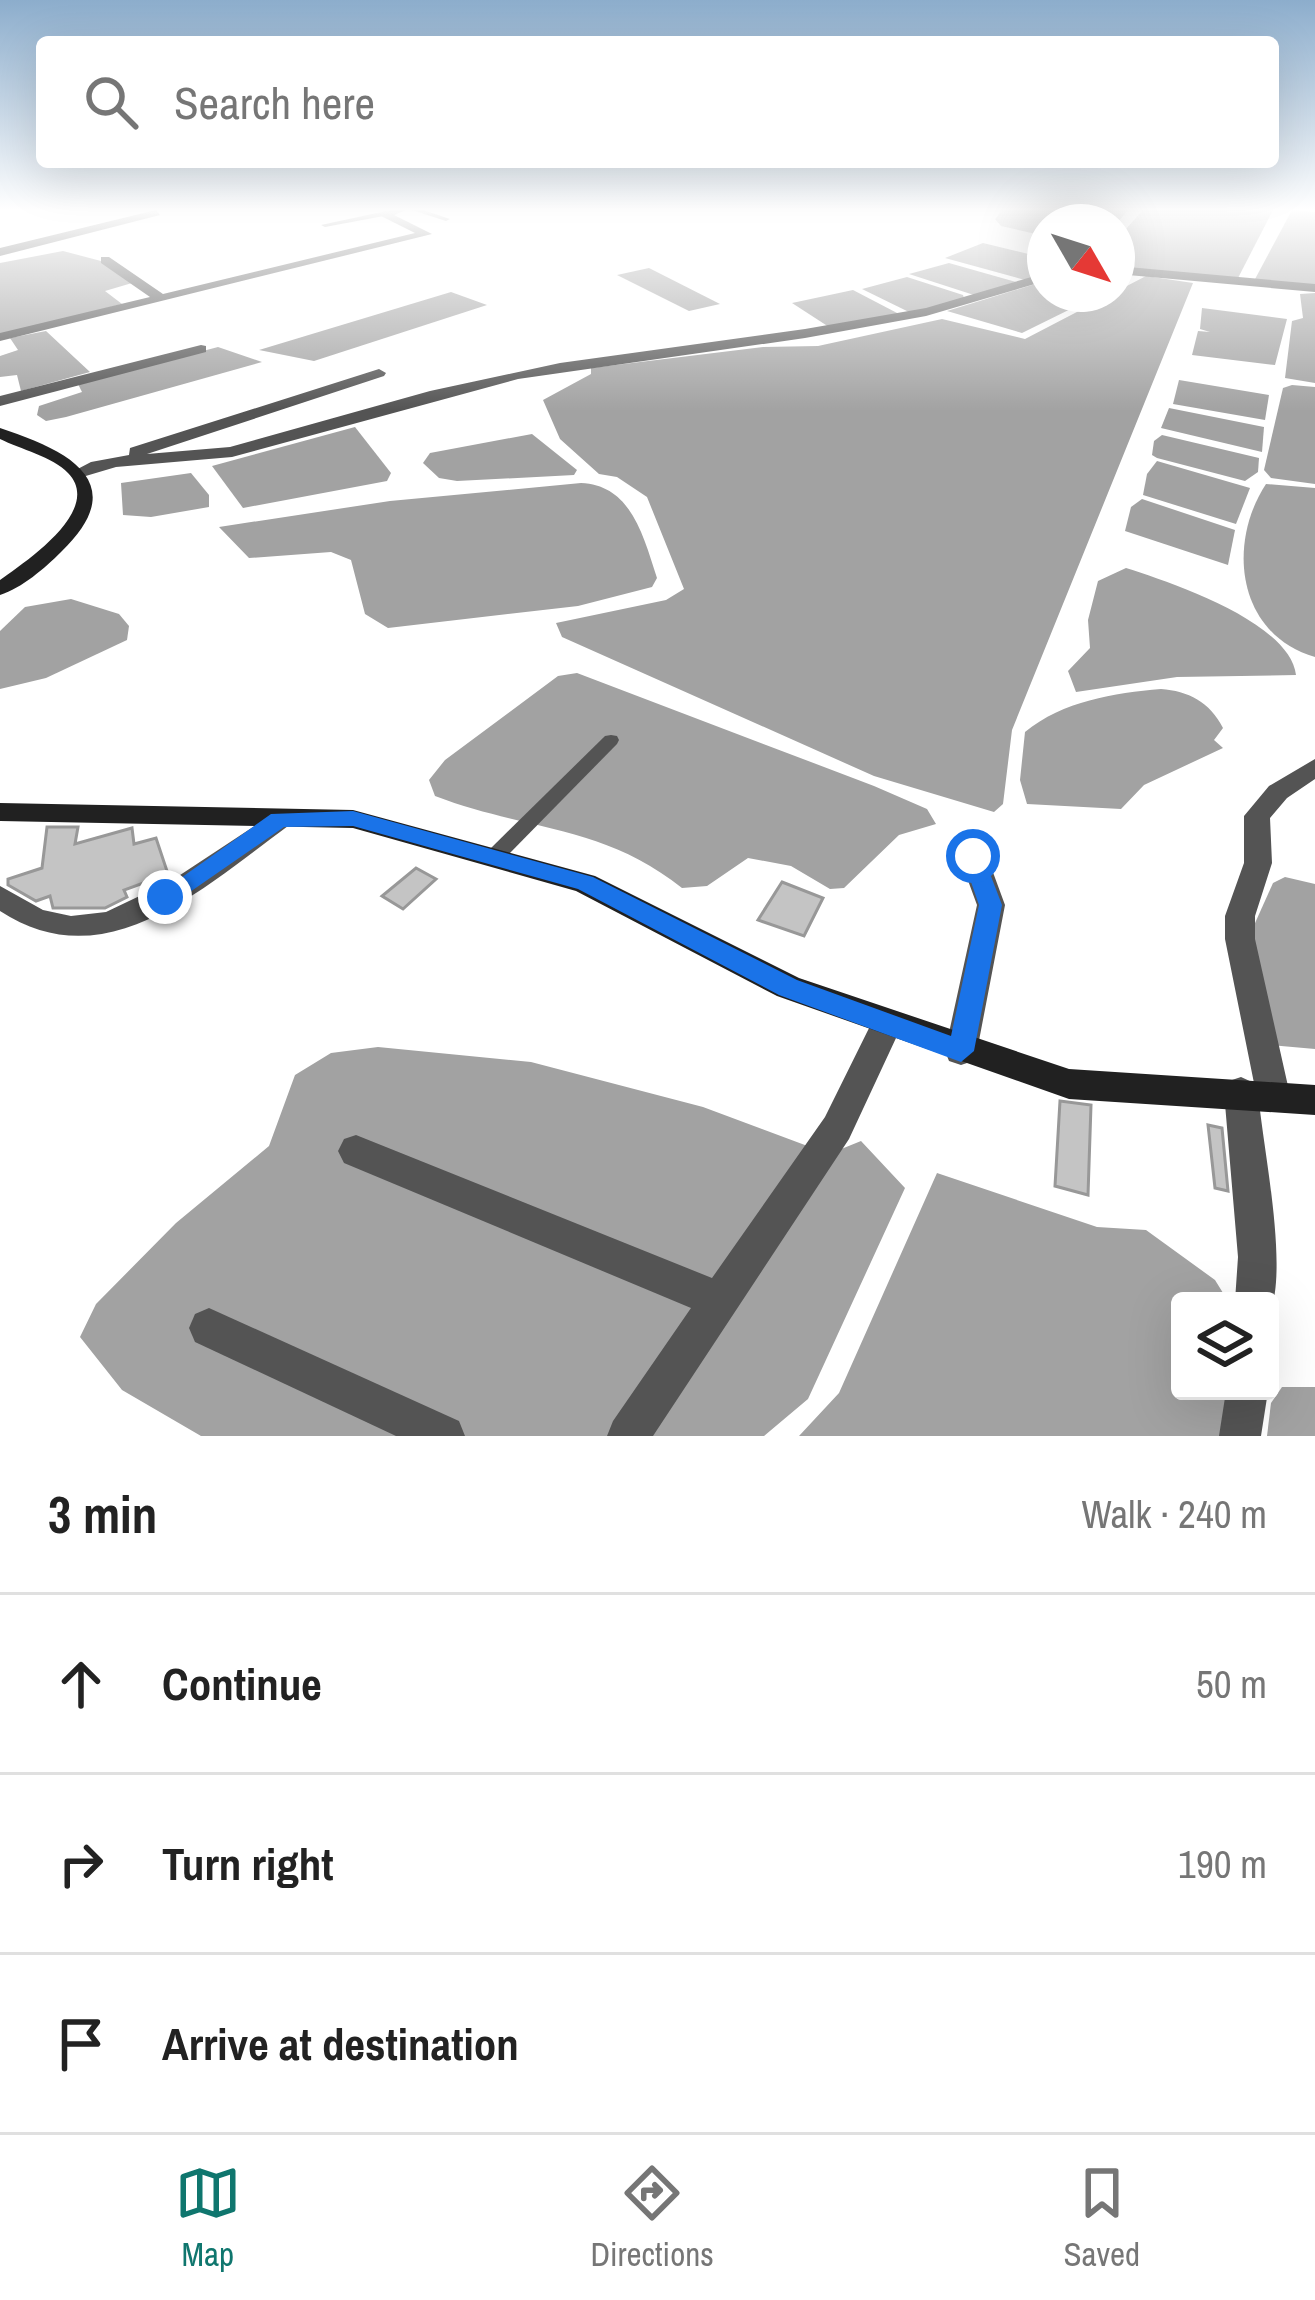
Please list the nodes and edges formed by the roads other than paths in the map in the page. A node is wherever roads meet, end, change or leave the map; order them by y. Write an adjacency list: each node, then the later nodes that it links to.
1 (130, 277): 6 (street)
2 (251, 277): 6 (street)
3 (1187, 277): 5 (street)
4 (1027, 283): 12 (street)
5 (1315, 288)
6 (162, 299): 7 (street)
7 (0, 337)
8 (201, 349): 10 (street)
9 (379, 373): 12 (street)
10 (0, 401)
11 (0, 434): 13 (main road)
12 (103, 463): 13 (street)
13 (79, 473): 14 (main road)
14 (0, 590)
15 (611, 740): 19 (lane)
16 (1315, 767): 24 (street)
17 (2, 818): 18 (main road)
18 (279, 819): 19 (main road); 21 (street)
19 (496, 855): 22 (main road)
20 (973, 856): 23 (street)
21 (0, 897)
22 (886, 1023): 23 (main road); 28 (street)
23 (961, 1051): 24 (main road)
24 (1257, 1093): 25 (main road); 27 (street)
25 (1315, 1100)
26 (356, 1151): 28 (street)
27 (1255, 1292)
28 (721, 1301): 32 (street)
29 (209, 1328): 31 (street)
30 (1246, 1400): 33 (street)
31 (445, 1436)
32 (628, 1436)
33 (1240, 1436)

